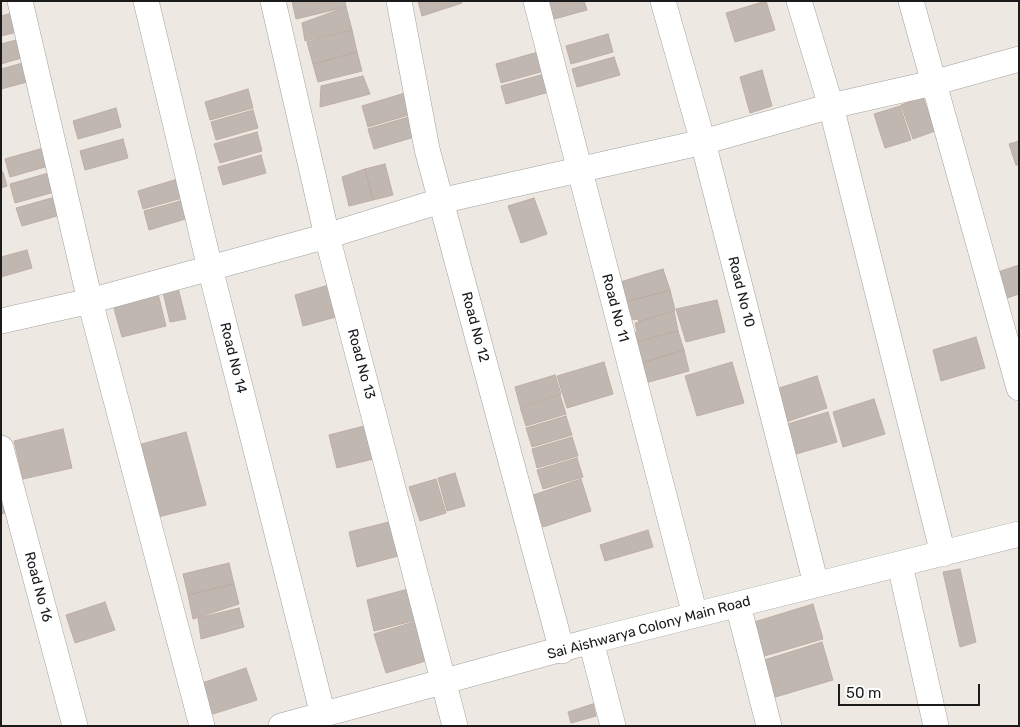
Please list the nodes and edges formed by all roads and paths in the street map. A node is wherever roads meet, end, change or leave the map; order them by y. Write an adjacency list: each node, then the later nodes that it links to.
1 (20, 1): 17 (street)
2 (146, 1): 16 (street, Road No 14)
3 (273, 1): 15 (street, Road No 13)
4 (399, 1): 14 (street, Road No 12)
5 (536, 1): 13 (street, Road No 11)
6 (663, 1): 12 (street, Road No 10)
7 (799, 1): 11 (street)
8 (911, 1): 10 (street)
9 (1019, 59): 10 (street)
10 (932, 83): 11 (street); 19 (street)
11 (832, 106): 12 (street); 22 (street)
12 (702, 142): 13 (street); 24 (street, Road No 10)
13 (579, 170): 14 (street); 26 (street, Road No 11)
14 (440, 200): 15 (street); 28 (street, Road No 12)
15 (327, 236): 16 (street); 29 (street, Road No 13)
16 (210, 268): 17 (street); 30 (street, Road No 14)
17 (90, 301): 18 (street); 32 (street)
18 (1, 321)
19 (1019, 388)
20 (1, 448): 31 (street, Road No 16)
21 (1019, 534): 22 (street, Sai Aishwarya Colony Main Road)
22 (943, 554): 23 (street, Sai Aishwarya Colony Main Road)
23 (900, 565): 24 (street, Sai Aishwarya Colony Main Road); 37 (street)
24 (816, 584): 25 (street, Sai Aishwarya Colony Main Road)
25 (738, 605): 26 (street, Sai Aishwarya Colony Main Road); 36 (street)
26 (695, 615): 27 (street, Sai Aishwarya Colony Main Road)
27 (591, 642): 28 (street, Sai Aishwarya Colony Main Road); 35 (street)
28 (562, 651): 29 (street, Sai Aishwarya Colony Main Road)
29 (444, 681): 30 (street, Sai Aishwarya Colony Main Road); 34 (street, Road No 13)
30 (312, 720): 33 (street, Sai Aishwarya Colony Main Road)
31 (75, 726)
32 (202, 726)
33 (281, 726)
34 (455, 726)
35 (613, 726)
36 (769, 726)
37 (936, 726)

